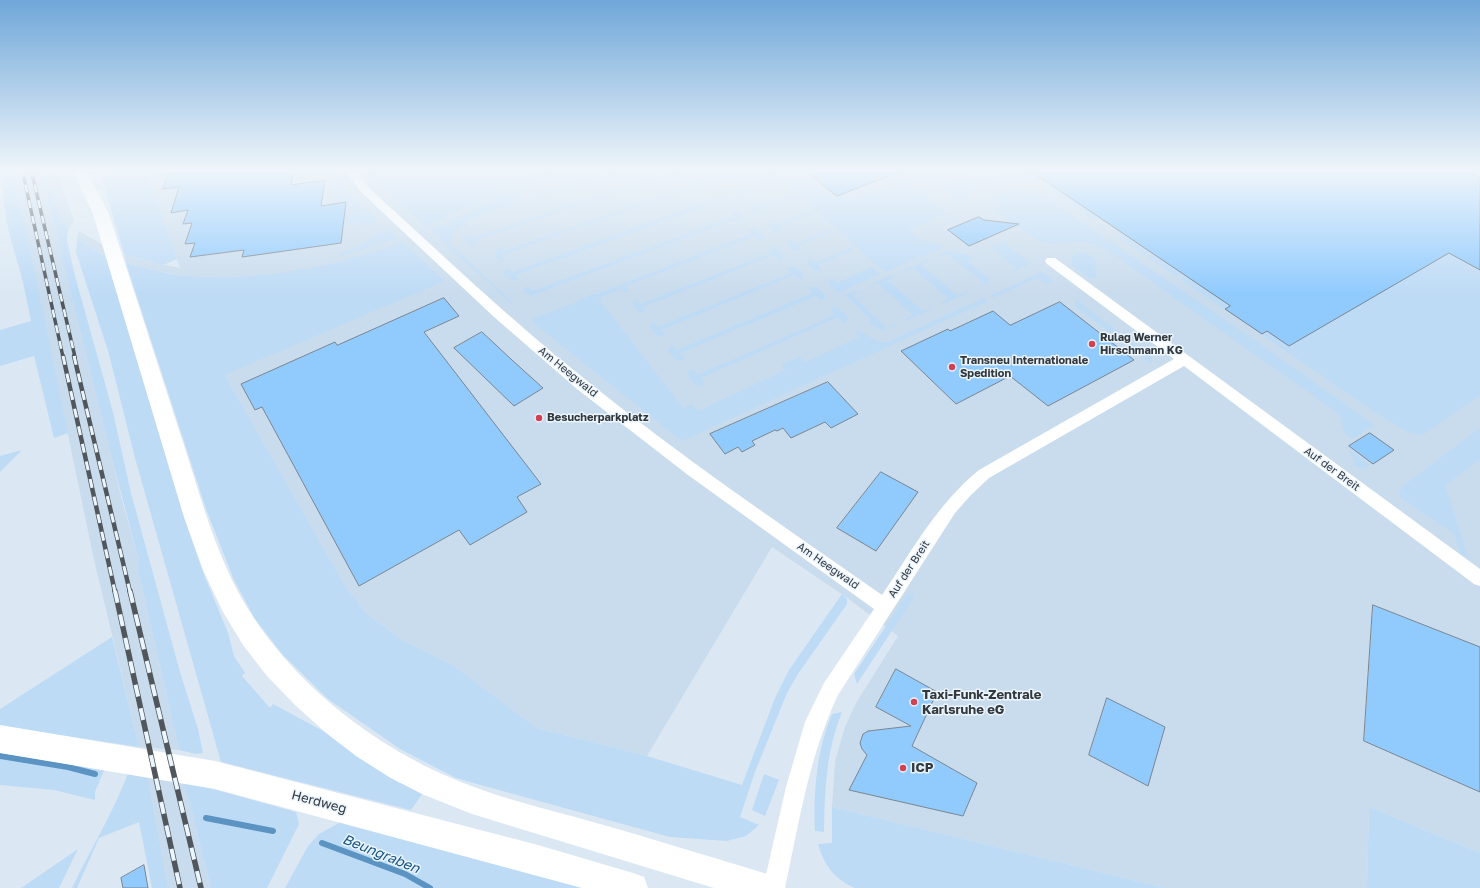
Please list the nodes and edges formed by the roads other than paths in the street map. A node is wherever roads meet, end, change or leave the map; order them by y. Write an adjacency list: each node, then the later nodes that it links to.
1 (99, 210): 4 (main road)
2 (101, 210): 4 (main road)
3 (388, 210): 8 (street, Am Heegwald)
4 (101, 214): 11 (main road)
5 (1051, 261): 6 (street, Auf der Breit)
6 (1184, 360): 7 (street, Auf der Breit); 8 (street, Auf der Breit)
7 (1480, 579)
8 (884, 606): 12 (street, Auf der Breit)
9 (0, 739): 10 (main road, Herdweg)
10 (634, 888)
11 (764, 888)
12 (774, 888)

